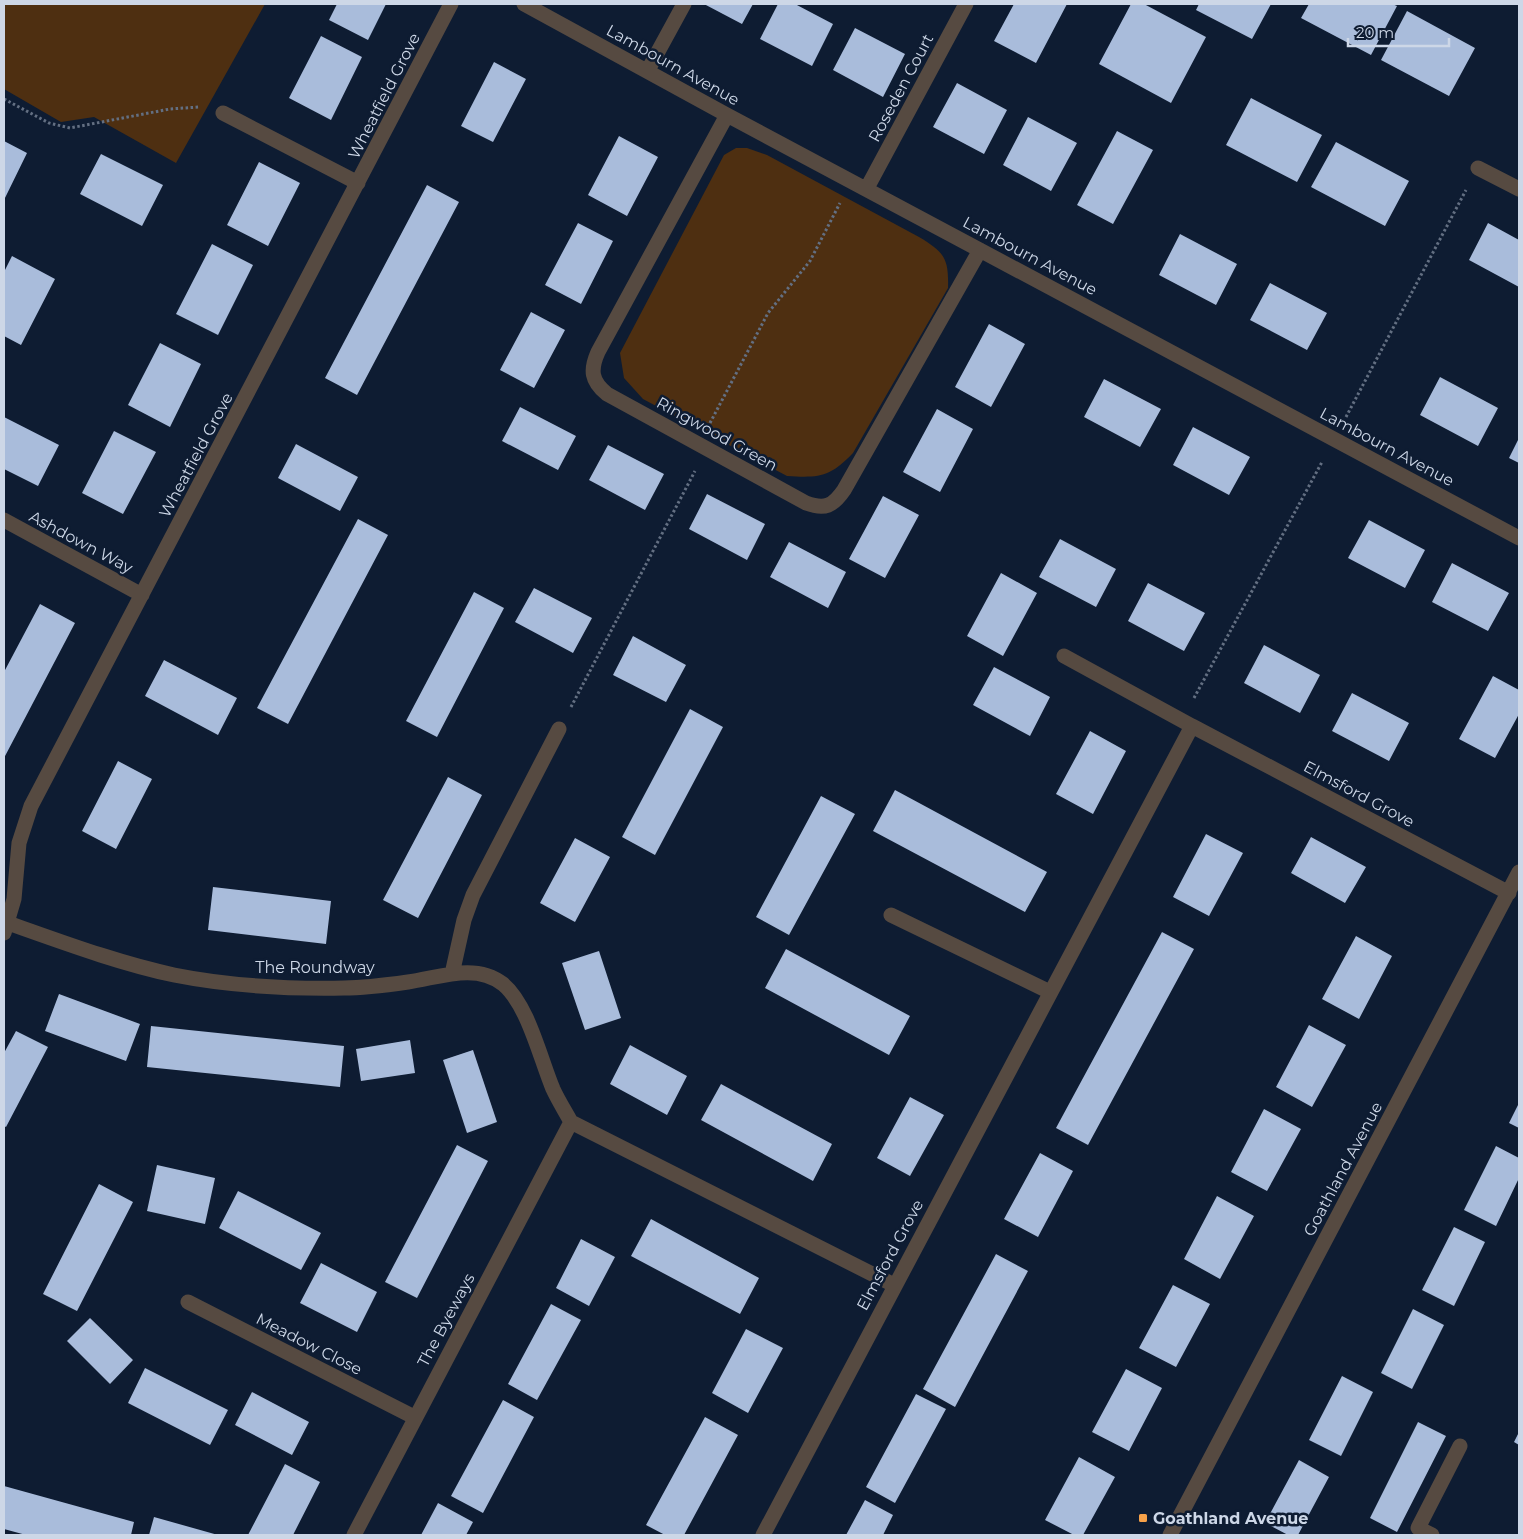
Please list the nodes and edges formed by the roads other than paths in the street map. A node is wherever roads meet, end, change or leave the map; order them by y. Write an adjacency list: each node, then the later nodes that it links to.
1 (451, 4): 9 (street, Wheatfield Grove)
2 (524, 4): 5 (street, Lambourn Avenue)
3 (684, 4): 5 (street)
4 (966, 4): 10 (street, Roseden Court)
5 (648, 70): 7 (street, Lambourn Avenue)
6 (222, 113): 9 (street)
7 (727, 115): 10 (street, Lambourn Avenue); 12 (street, Ringwood Green)
8 (1478, 168): 11 (street)
9 (358, 183): 15 (street, Wheatfield Grove)
10 (867, 188): 12 (street, Lambourn Avenue)
11 (1519, 189)
12 (980, 250): 14 (street, Lambourn Avenue)
13 (4, 520): 15 (street, Ashdown Way)
14 (1519, 538)
15 (142, 595): 22 (street, Wheatfield Grove)
16 (1064, 656): 17 (street, Elmsford Grove)
17 (1192, 726): 20 (street, Elmsford Grove); 24 (street, Elmsford Grove)
18 (559, 729): 23 (street)
19 (1519, 872): 20 (street, Goathland Avenue)
20 (1508, 893): 32 (street, Goathland Avenue)
21 (891, 915): 24 (street)
22 (6, 928): 23 (street, The Roundway)
23 (452, 974): 25 (street)
24 (1050, 992): 26 (street, Elmsford Grove)
25 (571, 1122): 26 (street); 28 (street, The Byeways)
26 (894, 1284): 31 (street, Elmsford Grove)
27 (188, 1302): 28 (street, Meadow Close)
28 (414, 1418): 30 (street, The Byeways)
29 (1460, 1446): 33 (street)
30 (354, 1535)
31 (763, 1535)
32 (1170, 1535)
33 (1432, 1535)

